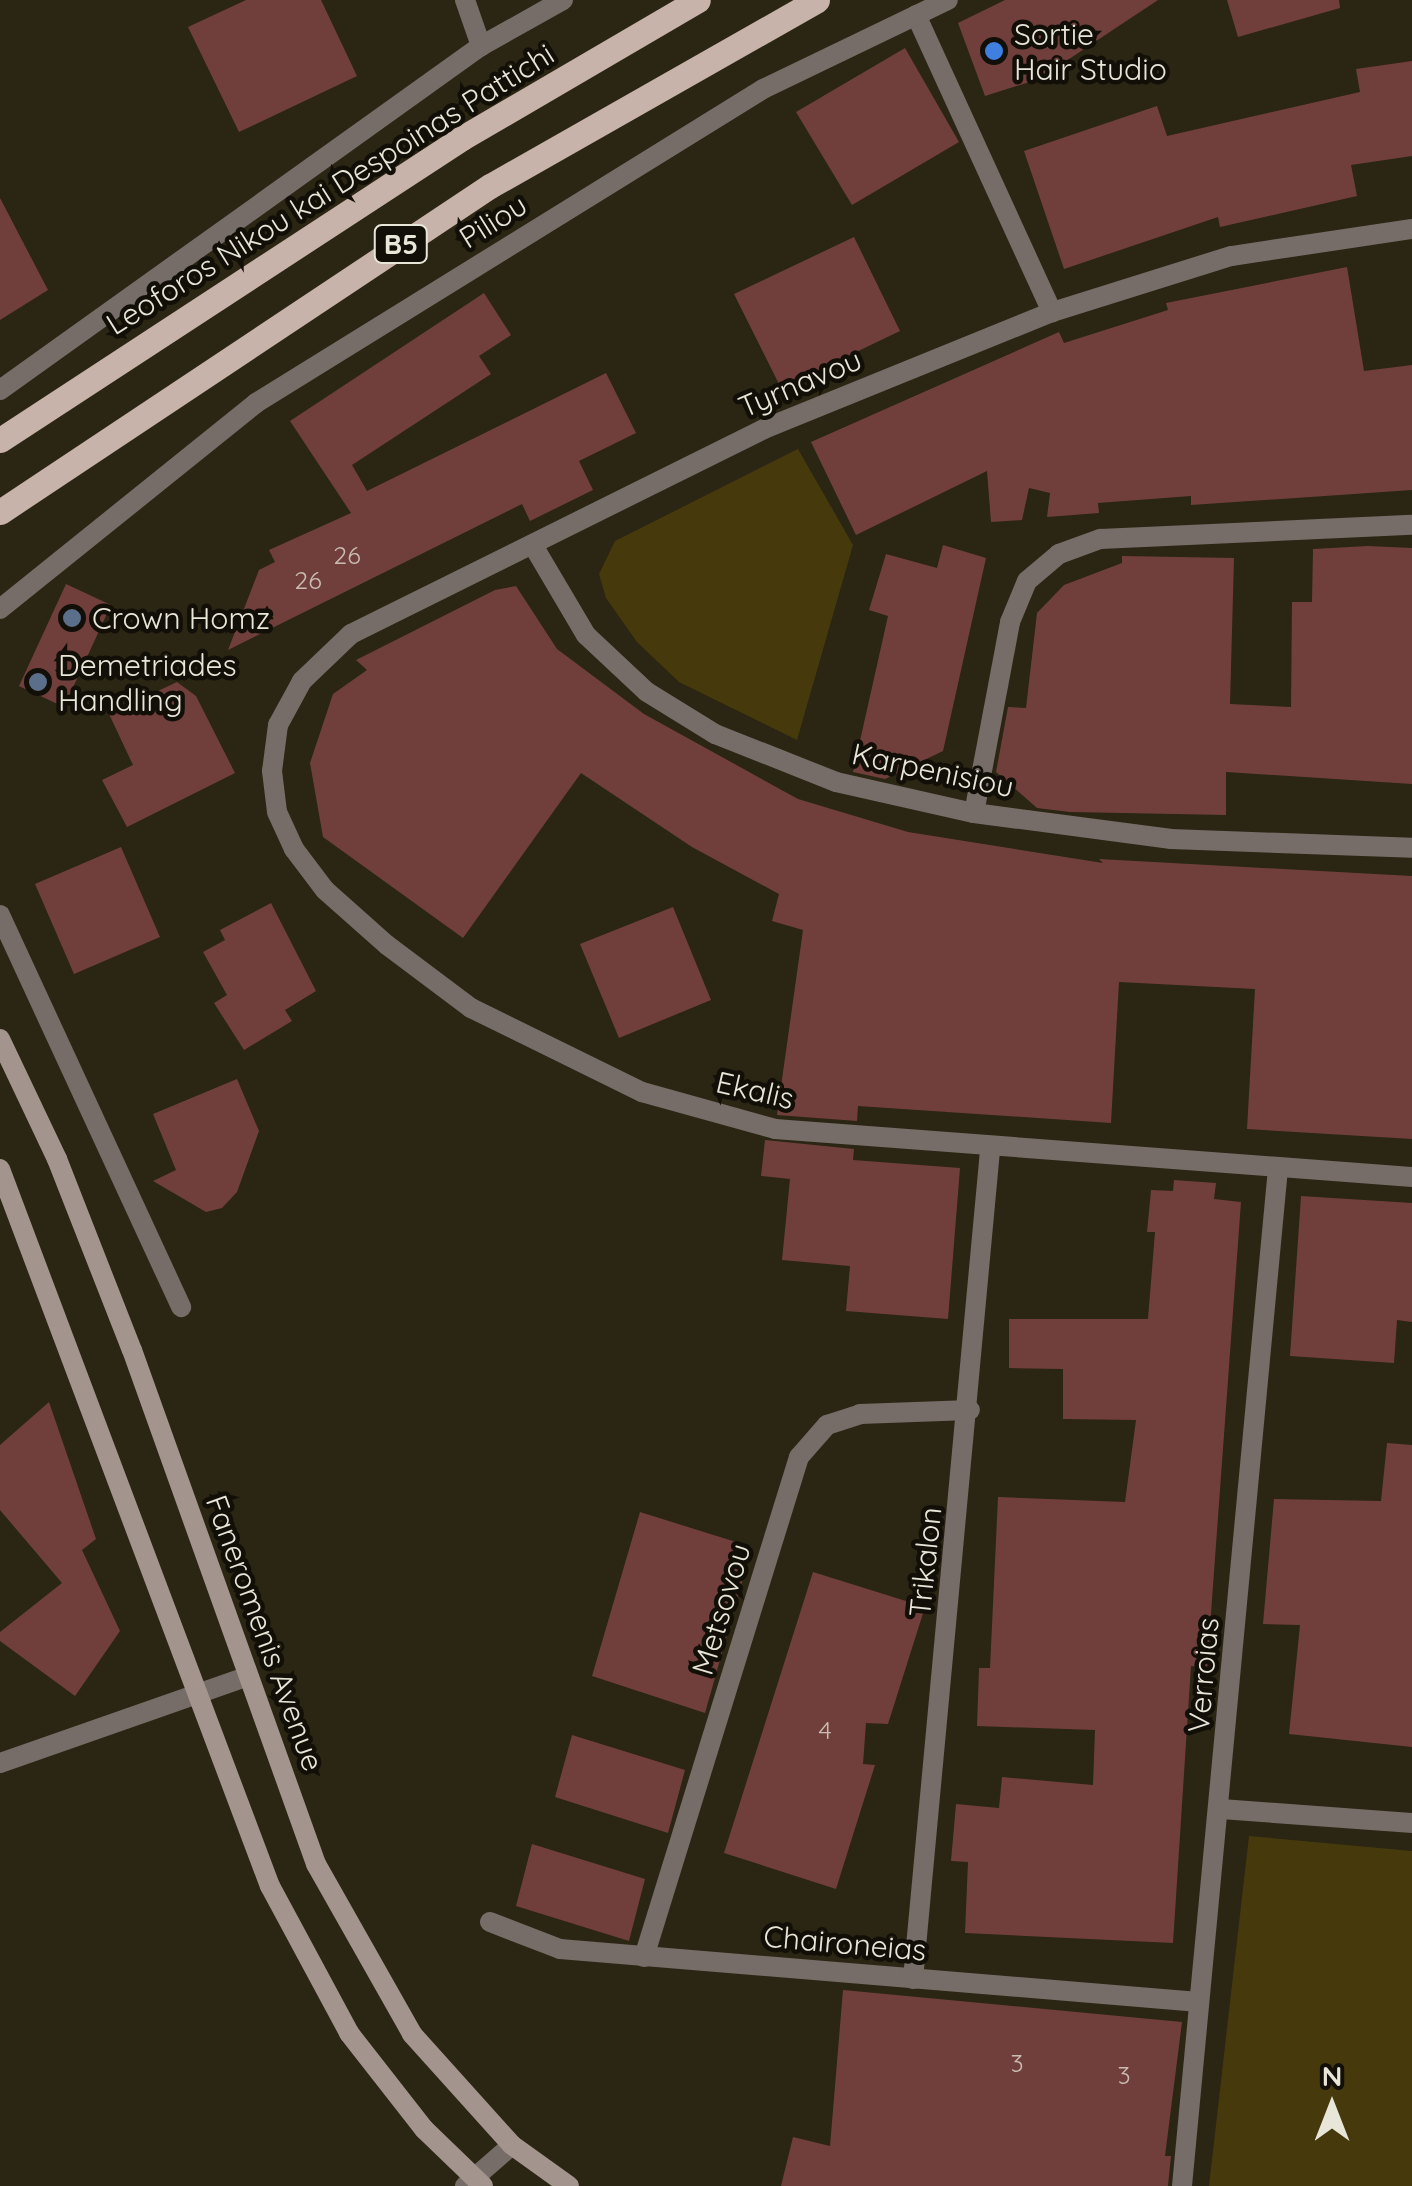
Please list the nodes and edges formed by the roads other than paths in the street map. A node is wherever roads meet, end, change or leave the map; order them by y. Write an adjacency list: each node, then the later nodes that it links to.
1 (466, 0): 7 (street)
2 (563, 0): 7 (street)
3 (698, 0): 11 (main road, Leoforos Nikou kai Despoinas Pattichi / B5)
4 (817, 0): 12 (main road, B5)
5 (948, 0): 6 (street, Piliou)
6 (916, 15): 9 (street); 15 (street, Piliou)
7 (481, 46): 10 (street)
8 (1412, 229): 9 (street, Tyrnavou)
9 (1052, 312): 14 (street, Tyrnavou)
10 (0, 390)
11 (0, 440)
12 (0, 512)
13 (1412, 525): 17 (street)
14 (534, 547): 16 (street, Tyrnavou); 17 (street, Karpenisiou)
15 (0, 609)
16 (278, 725): 21 (street, Ekalis)
17 (974, 813): 18 (street, Karpenisiou)
18 (1412, 848)
19 (0, 914): 25 (street)
20 (0, 1040): 27 (main road, Faneromenis Avenue)
21 (990, 1150): 22 (street, Ekalis); 26 (street, Trikalon)
22 (1278, 1168): 24 (street, Ekalis); 30 (street, Verroias)
23 (0, 1169): 28 (main road)
24 (1412, 1177)
25 (181, 1307)
26 (970, 1410): 33 (street, Metsovou); 34 (street, Trikalon)
27 (248, 1676): 28 (street); 36 (main road, Faneromenis Avenue)
28 (196, 1695): 29 (street); 37 (main road)
29 (0, 1764)
30 (1221, 1809): 31 (street); 35 (street, Verroias)
31 (1412, 1823)
32 (490, 1922): 33 (street, Chaironeias)
33 (644, 1957): 34 (street, Chaironeias)
34 (913, 1979): 35 (street, Chaironeias)
35 (1200, 2002): 39 (street, Verroias)
36 (512, 2145): 37 (street); 38 (main road, Faneromenis Avenue)
37 (474, 2184)
38 (569, 2186)
39 (1182, 2186)

